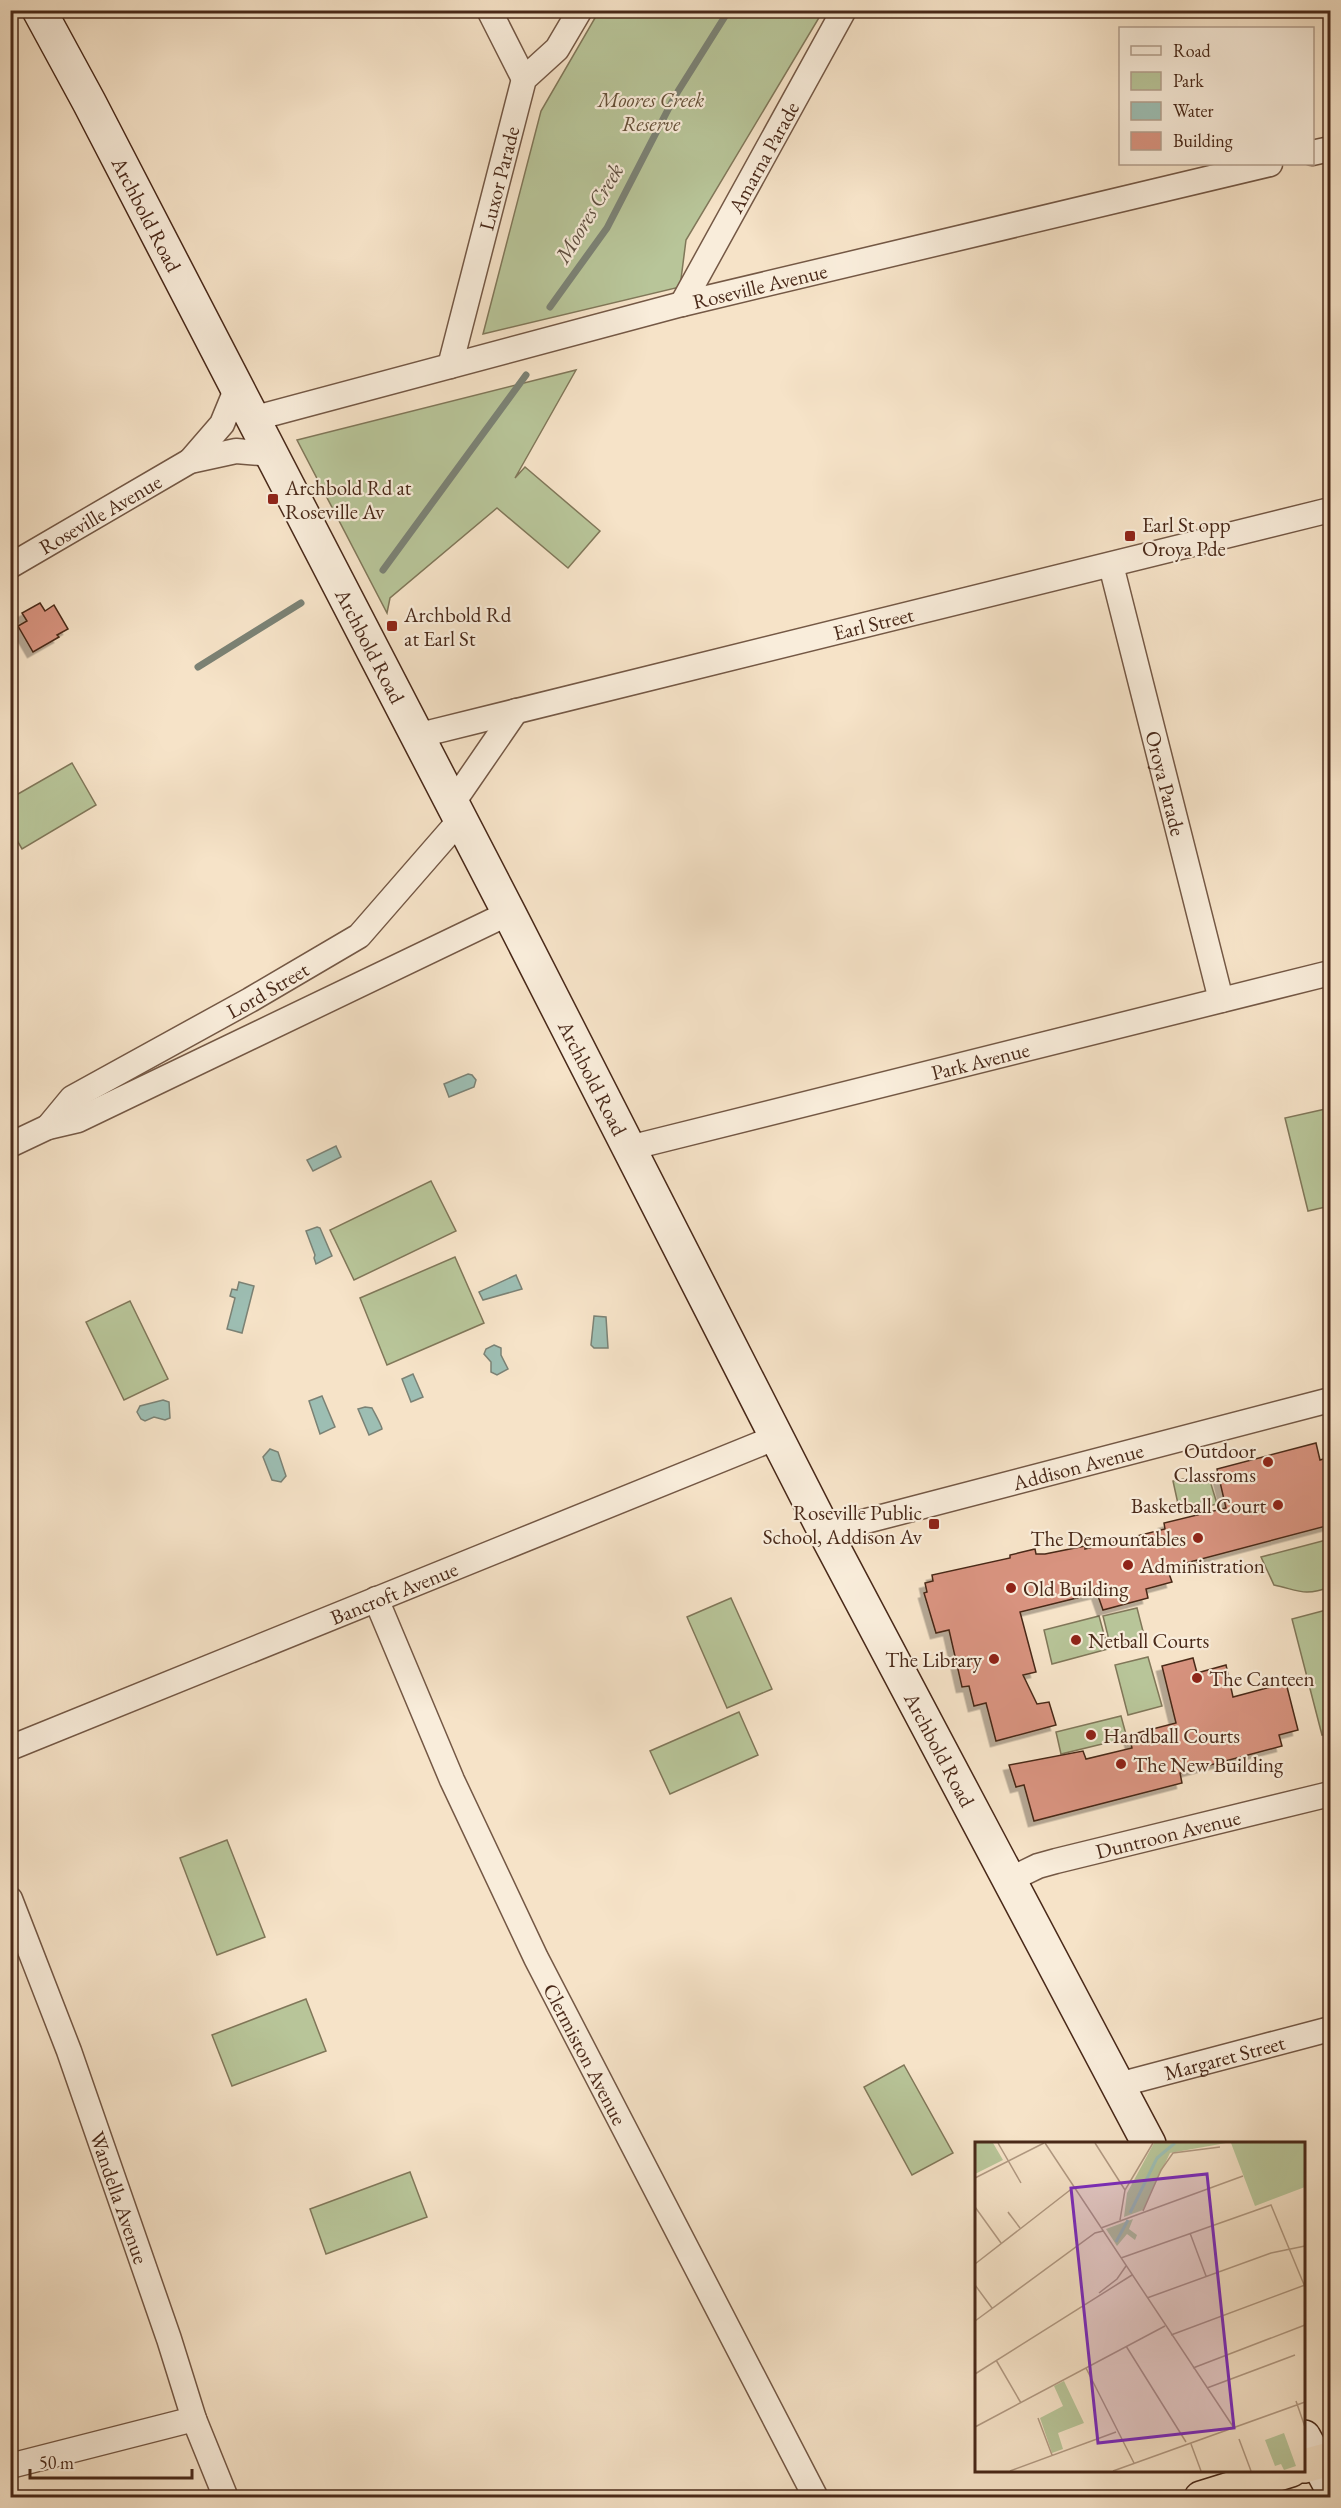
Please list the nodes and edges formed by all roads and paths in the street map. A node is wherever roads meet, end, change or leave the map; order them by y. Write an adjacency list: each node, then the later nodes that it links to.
1 (39, 10): 11 (main road, Archbold Road)
2 (489, 10): 5 (street)
3 (580, 10): 5 (street)
4 (844, 10): 9 (street, Amarna Parade)
5 (524, 79): 10 (street, Luxor Parade)
6 (1330, 149): 7 (street)
7 (1314, 153)
8 (1266, 165): 9 (street, Roseville Avenue)
9 (682, 304): 10 (street, Roseville Avenue)
10 (450, 366): 12 (street, Roseville Avenue)
11 (236, 390): 12 (main road, Archbold Road); 14 (street, Roseville Avenue)
12 (252, 419): 13 (main road, Archbold Road)
13 (271, 454): 14 (street, Roseville Avenue); 19 (main road, Archbold Road)
14 (190, 461): 17 (street, Roseville Avenue)
15 (1330, 510): 16 (street, Earl Street)
16 (1111, 565): 18 (street, Earl Street); 23 (street, Oroya Parade)
17 (10, 566)
18 (516, 711): 19 (street, Earl Street); 20 (street, Lord Street)
19 (416, 736): 20 (main road, Archbold Road)
20 (456, 812): 21 (main road, Archbold Road); 24 (street, Lord Street)
21 (509, 913): 24 (street, Lord Street); 26 (main road, Archbold Road)
22 (1330, 973): 23 (street, Park Avenue)
23 (1221, 1000): 26 (street, Park Avenue)
24 (48, 1127): 25 (street, Lord Street)
25 (10, 1145)
26 (629, 1148): 28 (main road, Archbold Road)
27 (1330, 1401): 29 (street, Addison Avenue)
28 (777, 1437): 29 (main road, Archbold Road); 30 (street, Bancroft Avenue)
29 (826, 1534): 33 (main road, Archbold Road)
30 (376, 1599): 31 (street, Bancroft Avenue); 42 (street, Clermiston Avenue)
31 (10, 1748)
32 (1330, 1794): 33 (street, Duntroon Avenue)
33 (1009, 1880): 36 (main road, Archbold Road)
34 (10, 1899): 38 (street, Wandella Avenue)
35 (1330, 2030): 36 (street, Margaret Street)
36 (1118, 2085): 37 (main road, Archbold Road)
37 (1148, 2142)
38 (194, 2419): 39 (street); 41 (street, Wandella Avenue)
39 (10, 2466)
40 (1284, 2472): 43 (highway)
41 (226, 2498)
42 (816, 2498)
43 (1202, 2498)

